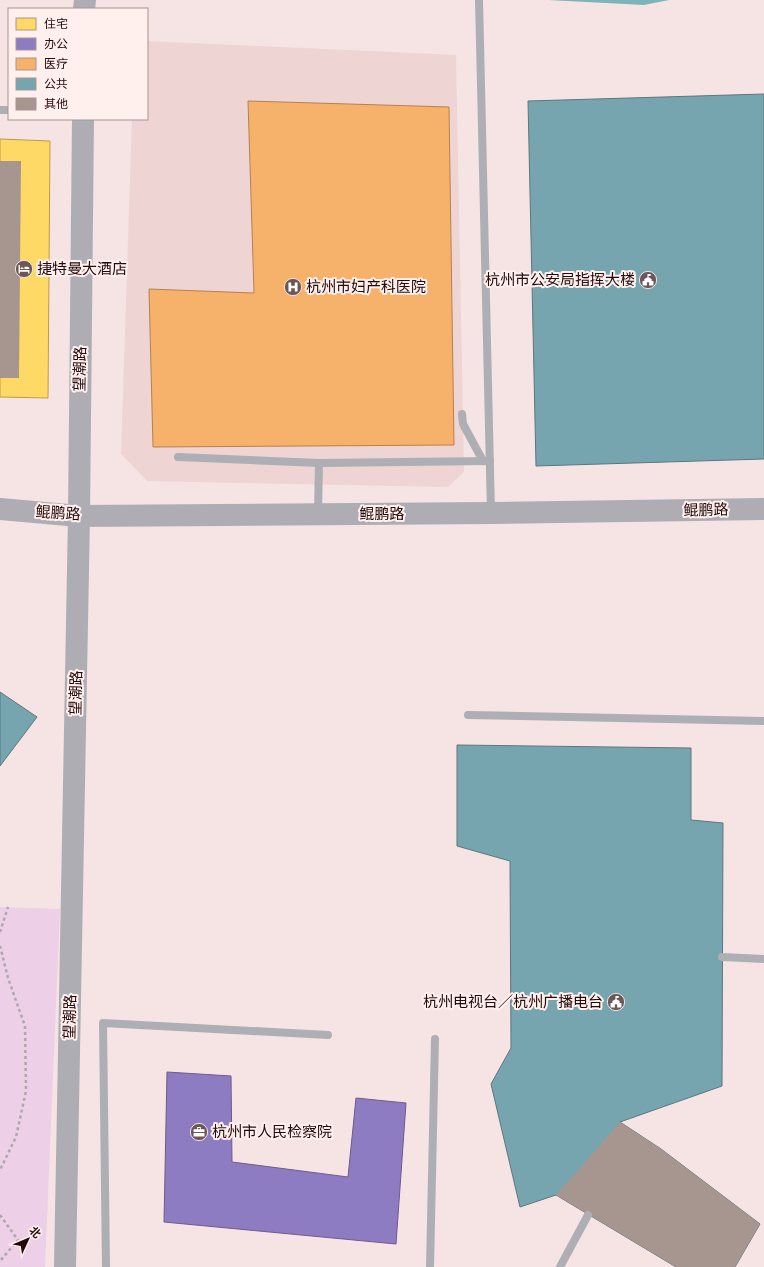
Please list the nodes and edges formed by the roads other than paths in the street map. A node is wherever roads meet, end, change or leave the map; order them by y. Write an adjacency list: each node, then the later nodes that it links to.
1 (479, 0): 5 (lane)
2 (83, 120): 11 (street, 望潮路)
3 (462, 414): 5 (lane)
4 (178, 457): 6 (lane)
5 (486, 461): 6 (lane); 9 (lane)
6 (319, 462): 10 (lane)
7 (764, 508): 9 (street, 鲲鹏路)
8 (0, 509): 11 (street, 鲲鹏路)
9 (491, 513): 10 (street, 鲲鹏路)
10 (318, 514): 11 (street, 鲲鹏路)
11 (79, 516): 19 (street, 望潮路)
12 (468, 715): 13 (lane)
13 (764, 721)
14 (722, 957): 15 (lane)
15 (764, 959)
16 (328, 1035): 20 (lane)
17 (435, 1039): 21 (lane)
18 (588, 1215): 22 (lane)
19 (66, 1267)
20 (106, 1267)
21 (430, 1267)
22 (560, 1267)

